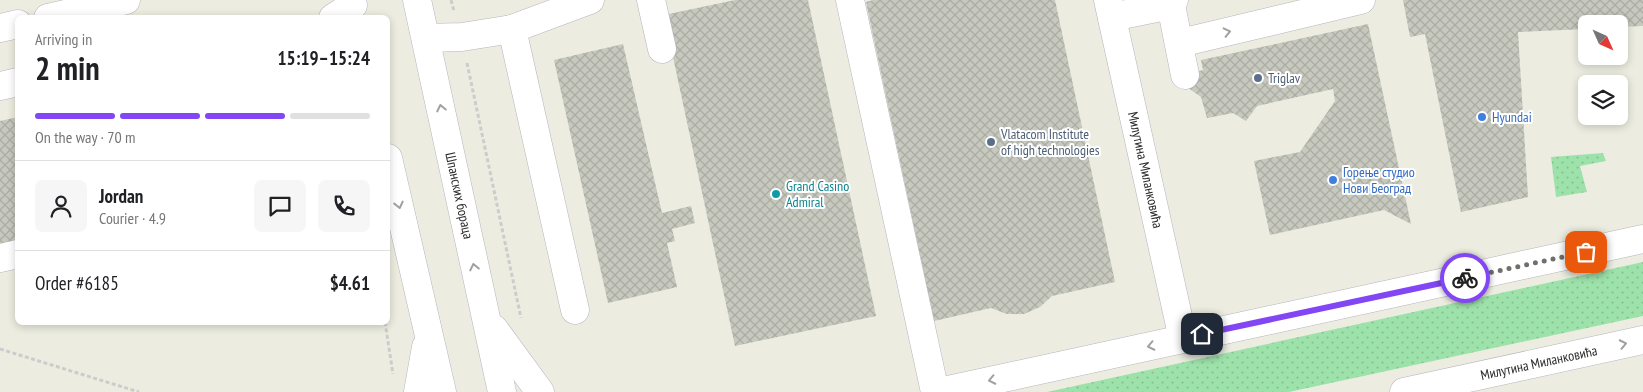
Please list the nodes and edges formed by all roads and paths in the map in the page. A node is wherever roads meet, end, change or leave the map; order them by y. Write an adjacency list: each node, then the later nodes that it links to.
1 (126, 0): 10 (street)
2 (417, 0): 15 (street, Шпанских бораца)
3 (451, 0): 14 (path)
4 (590, 0): 13 (street)
5 (651, 0): 17 (street)
6 (850, 0): 39 (street)
7 (1361, 0): 16 (street, one-way to 7)
8 (1172, 3): 9 (street); 16 (street)
9 (1110, 8): 30 (street, Милутина Миланковића)
10 (61, 15)
11 (15, 25): 12 (street)
12 (0, 28)
13 (512, 29): 14 (street); 25 (street)
14 (462, 37): 15 (street); 27 (path)
15 (426, 38): 26 (street, Шпанских бораца, one-way to 15)
16 (1180, 43): 18 (street)
17 (662, 49)
18 (1185, 75)
19 (15, 83): 20 (street)
20 (0, 86)
21 (390, 167): 29 (street, one-way to 29)
22 (1643, 239): 30 (street)
23 (15, 255): 24 (street)
24 (0, 258)
25 (575, 310)
26 (485, 315): 37 (street, Шпанских бораца); 38 (street)
27 (522, 324)
28 (385, 325): 33 (path)
29 (428, 333): 35 (street); 36 (street)
30 (1183, 339): 39 (street, one-way to 39)
31 (1643, 340): 40 (street, Милутина Миланковића, one-way to 31)
32 (0, 349): 34 (path)
33 (392, 384)
34 (139, 392)
35 (418, 392)
36 (442, 392)
37 (502, 392)
38 (540, 392)
39 (937, 392)
40 (1404, 392)

